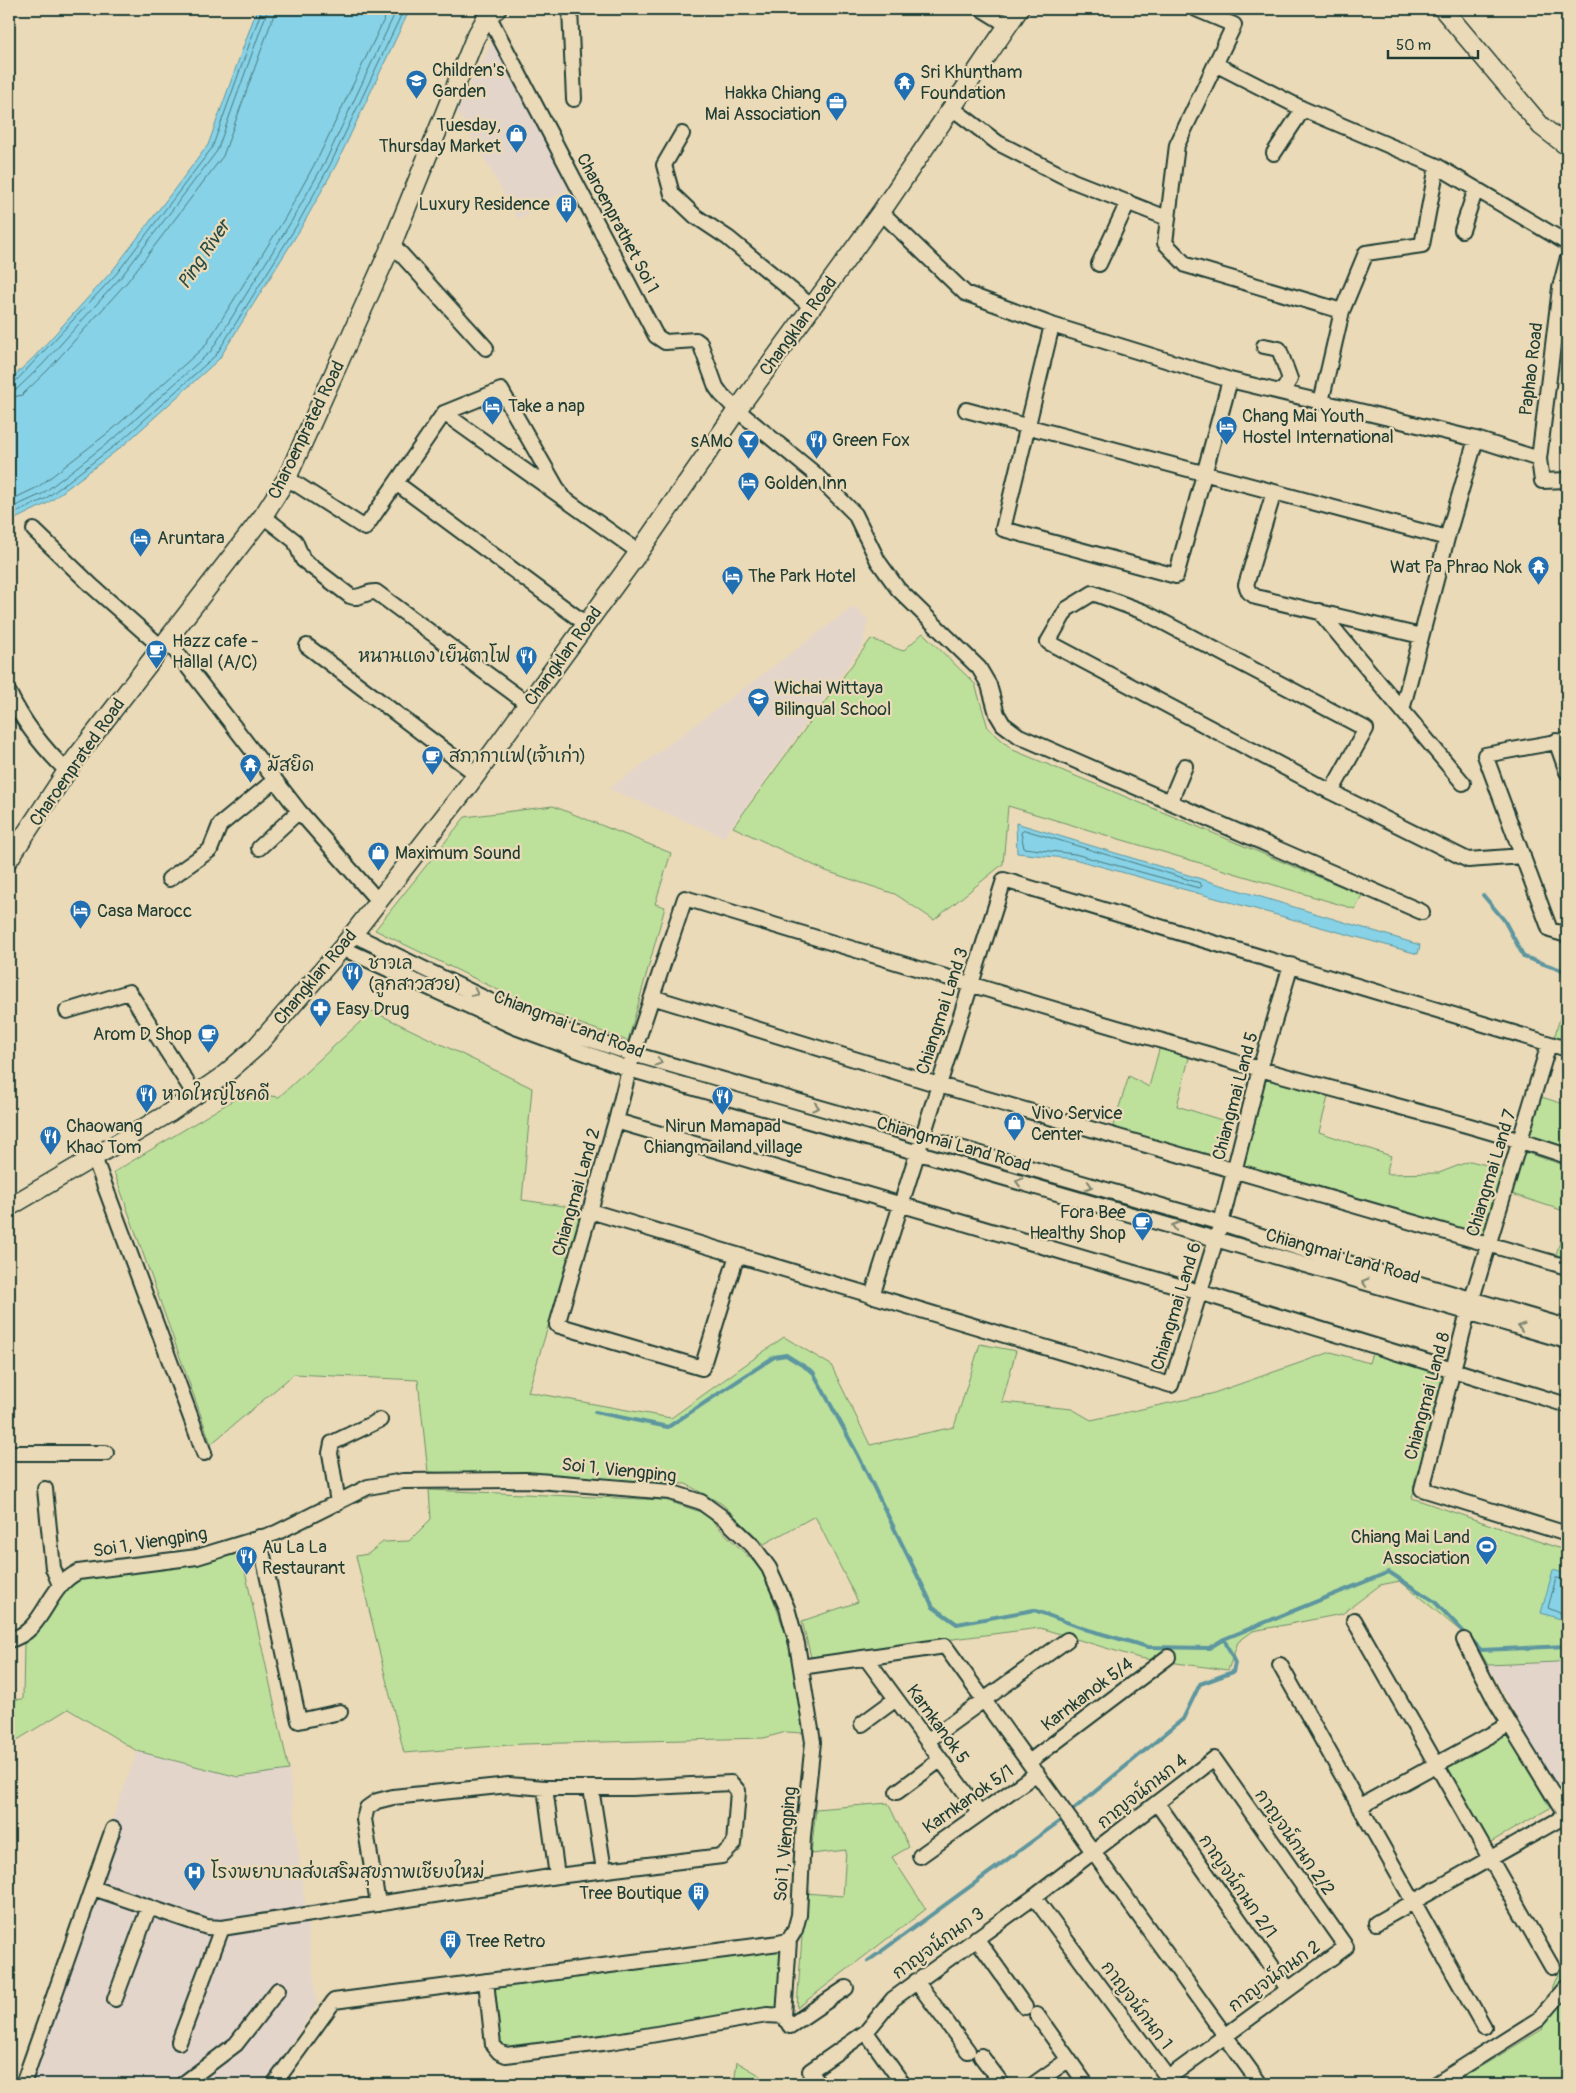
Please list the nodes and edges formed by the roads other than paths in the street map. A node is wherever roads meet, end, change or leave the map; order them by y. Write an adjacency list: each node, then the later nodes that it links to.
1 (570, 9): 9 (street)
2 (982, 9): 7 (street)
3 (1019, 9): 7 (street, Changklan Road)
4 (1196, 9): 8 (street)
5 (1443, 9): 13 (street)
6 (489, 11): 22 (street, Charoenprated Road); 33 (street, Charoenprathet Soi 1)
7 (1008, 25): 10 (street, Changklan Road)
8 (1217, 65): 11 (street); 19 (street)
9 (574, 99)
10 (952, 108): 17 (street); 18 (street, Changklan Road)
11 (1302, 109): 14 (street); 15 (street)
12 (682, 134): 25 (street)
13 (1567, 146)
14 (1274, 153)
15 (1437, 166): 16 (street); 26 (street)
16 (1476, 189): 20 (street); 21 (street)
17 (1128, 202): 19 (street); 24 (street)
18 (881, 212): 25 (street, Changklan Road); 27 (street)
19 (1167, 218): 26 (street)
20 (1462, 230)
21 (1567, 243)
22 (392, 244): 29 (street); 40 (street, Charoenprated Road)
23 (1567, 261): 38 (street, Paphao Road)
24 (1099, 264)
25 (812, 307): 33 (street, Changklan Road)
26 (1342, 311): 32 (street)
27 (1052, 324): 30 (street); 36 (street)
28 (1264, 346): 31 (street)
29 (486, 348)
30 (1230, 380): 31 (street); 39 (street)
31 (1282, 392): 32 (street)
32 (1321, 402): 37 (street)
33 (737, 410): 48 (street, Changklan Road); 65 (street)
34 (966, 410): 36 (street)
35 (444, 413): 42 (street); 44 (street); 44 (street)
36 (1027, 428): 39 (street); 39 (street)
37 (1476, 439): 38 (street); 47 (street)
38 (1539, 459): 41 (street, Paphao Road)
39 (1204, 474): 43 (street)
40 (287, 478): 42 (street); 45 (street, Charoenprated Road)
41 (1567, 480)
42 (396, 483): 50 (street)
43 (1274, 492): 47 (street); 49 (street)
44 (562, 497): 48 (street)
45 (263, 516): 52 (street, Charoenprated Road); 55 (street)
46 (34, 530): 52 (street)
47 (1447, 538): 51 (street)
48 (639, 552): 50 (street, Changklan Road)
49 (1319, 611): 51 (street); 56 (street)
50 (586, 624): 55 (street, Changklan Road)
51 (1421, 636): 56 (street)
52 (164, 643): 59 (street, Charoenprated Road); 62 (street)
53 (307, 646): 61 (street)
54 (9, 694): 59 (street)
55 (528, 704): 61 (street, Changklan Road)
56 (1402, 710): 63 (street)
57 (1562, 741): 60 (street); 69 (street)
58 (1185, 766): 65 (street)
59 (68, 772): 68 (street, Charoenprated Road)
60 (1567, 772)
61 (476, 774): 71 (street, Changklan Road)
62 (275, 780): 66 (street); 70 (street)
63 (1463, 783)
64 (1331, 792): 64 (street); 69 (street)
65 (1170, 802): 72 (street)
66 (298, 811): 67 (street); 71 (street)
67 (259, 848)
68 (10, 854)
69 (1523, 856): 73 (street)
70 (169, 879)
71 (378, 901): 74 (street, Changklan Road)
72 (1422, 912)
73 (1567, 935)
74 (347, 941): 81 (street, Chiangmai Land Road, one-way to 81); 82 (street, Chiangmai Land Road); 85 (street, Changklan Road)
75 (1291, 965): 76 (street, Chiangmai Land 3); 79 (street); 83 (street, Chiangmai Land 5)
76 (970, 984): 77 (street, Chiangmai Land 2); 83 (street); 84 (street, Chiangmai Land 3)
77 (652, 997): 81 (street, Chiangmai Land 2); 84 (street)
78 (67, 1011): 85 (street)
79 (1549, 1044): 80 (street); 88 (street, Chiangmai Land 7)
80 (1567, 1049)
81 (633, 1054): 82 (street, Chiangmai Land 2); 87 (street, Chiangmai Land Road, one-way to 87)
82 (629, 1069): 86 (street, Chiangmai Land 2); 89 (street, Chiangmai Land Road)
83 (1260, 1069): 88 (street); 92 (street, Chiangmai Land 5)
84 (938, 1085): 87 (street, Chiangmai Land 3); 92 (street)
85 (195, 1096): 90 (street, Changklan Road)
86 (616, 1121): 93 (street); 95 (street, Chiangmai Land 2)
87 (922, 1137): 89 (street, Chiangmai Land 3); 96 (street, Chiangmai Land Road, one-way to 96)
88 (1521, 1140): 91 (street); 98 (street, Chiangmai Land 7)
89 (917, 1153): 93 (street, Chiangmai Land 3); 97 (street, Chiangmai Land Road, one-way to 89)
90 (94, 1156): 94 (street, Changklan Road); 111 (street)
91 (1567, 1156)
92 (1234, 1170): 96 (street, Chiangmai Land 5); 98 (street)
93 (900, 1206): 101 (street); 102 (street, Chiangmai Land 3)
94 (9, 1207)
95 (590, 1211): 99 (street); 99 (street, Chiangmai Land 2)
96 (1221, 1223): 97 (street, Chiangmai Land 5); 103 (street, Chiangmai Land Road)
97 (1216, 1237): 101 (street, Chiangmai Land 6); 103 (street, Chiangmai Land Road, one-way to 97)
98 (1489, 1243): 100 (street); 103 (street, Chiangmai Land 7)
99 (737, 1255): 102 (street)
100 (1567, 1267)
101 (1199, 1292): 102 (street, Chiangmai Land 6); 106 (street)
102 (872, 1296)
103 (1470, 1306): 104 (street, Chiangmai Land Road); 105 (street, Chiangmai Land Road, one-way to 103); 106 (street, Chiangmai Land 8)
104 (1567, 1328)
105 (1567, 1341)
106 (1453, 1371): 107 (street); 114 (street, Chiangmai Land 8)
107 (1567, 1405)
108 (380, 1420): 113 (street)
109 (9, 1453): 110 (street)
110 (106, 1453)
111 (204, 1453)
112 (45, 1489): 116 (street)
113 (338, 1503): 115 (street, Soi 1, Viengping); 124 (street, Soi 1, Viengping)
114 (1567, 1534)
115 (259, 1537): 116 (street, Soi 1, Viengping); 127 (street)
116 (60, 1584): 118 (street, Soi 1, Viengping)
117 (1354, 1620): 133 (street)
118 (9, 1640)
119 (1067, 1640): 126 (street)
120 (1464, 1640): 129 (street)
121 (1168, 1657): 134 (street, Karnkanok 5/4)
122 (866, 1658): 124 (street); 125 (street, Karnkanok 5); 126 (street)
123 (1280, 1666): 139 (street)
124 (801, 1667): 156 (street, Soi 1, Viengping)
125 (896, 1699): 128 (street); 130 (street, Karnkanok 5)
126 (985, 1700): 130 (street); 134 (street)
127 (340, 1712)
128 (862, 1724)
129 (1510, 1724): 133 (street); 141 (street)
130 (927, 1742): 132 (street, Karnkanok 5)
131 (1214, 1759): 138 (street, กาญจน์กนก 4); 157 (street, กาญจน์กนก 2/2)
132 (940, 1760): 137 (street); 140 (street, Karnkanok 5)
133 (1437, 1765): 139 (street); 145 (street)
134 (1033, 1768): 140 (street, Karnkanok 5/1); 143 (street)
135 (545, 1788): 136 (street); 147 (street); 151 (street)
136 (591, 1788): 146 (street); 146 (street)
137 (897, 1792)
138 (1156, 1803): 143 (street, กาญจน์กนก 4); 164 (street, กาญจน์กนก 2/1)
139 (1359, 1807): 150 (street)
140 (980, 1814): 144 (street, Karnkanok 5/1)
141 (1567, 1816): 145 (street)
142 (113, 1829): 148 (street)
143 (1094, 1852): 149 (street, กาญจน์กนก 3); 171 (street)
144 (920, 1856)
145 (1490, 1858): 150 (street); 158 (street)
146 (604, 1870): 147 (street)
147 (557, 1876): 151 (street)
148 (92, 1888): 152 (street); 174 (street)
149 (1034, 1897): 155 (street, กาญจน์กนก 3); 171 (street, กาญจน์กนก 1)
150 (1413, 1902): 153 (street); 169 (street)
151 (378, 1904): 154 (street)
152 (149, 1907): 154 (street); 165 (street)
153 (1376, 1922)
154 (222, 1928): 172 (street)
155 (976, 1938): 160 (street, กาญจน์กนก 3); 166 (street)
156 (789, 1940): 159 (street); 168 (street, Soi 1, Viengping)
157 (1346, 1947): 164 (street, กาญจน์กนก 2)
158 (1552, 1966)
159 (486, 1981): 168 (street); 176 (street)
160 (916, 1981): 170 (street, กาญจน์กนก 3); 179 (street)
161 (1567, 1986): 183 (street)
162 (846, 1988): 168 (street)
163 (278, 1990): 175 (street)
164 (1288, 1990): 171 (street, กาญจน์กนก 2)
165 (115, 1999)
166 (1025, 2007)
167 (1037, 2015): 173 (street)
168 (784, 2016)
169 (1484, 2027)
170 (866, 2032): 177 (street, กาญจน์กนก 3); 178 (street)
171 (1225, 2036): 182 (street)
172 (179, 2042)
173 (1068, 2060): 180 (street); 181 (street)
174 (23, 2084)
175 (183, 2084)
176 (274, 2084)
177 (819, 2084)
178 (903, 2084)
179 (1002, 2084)
180 (1034, 2084)
181 (1086, 2084)
182 (1260, 2084)
183 (1436, 2084)

